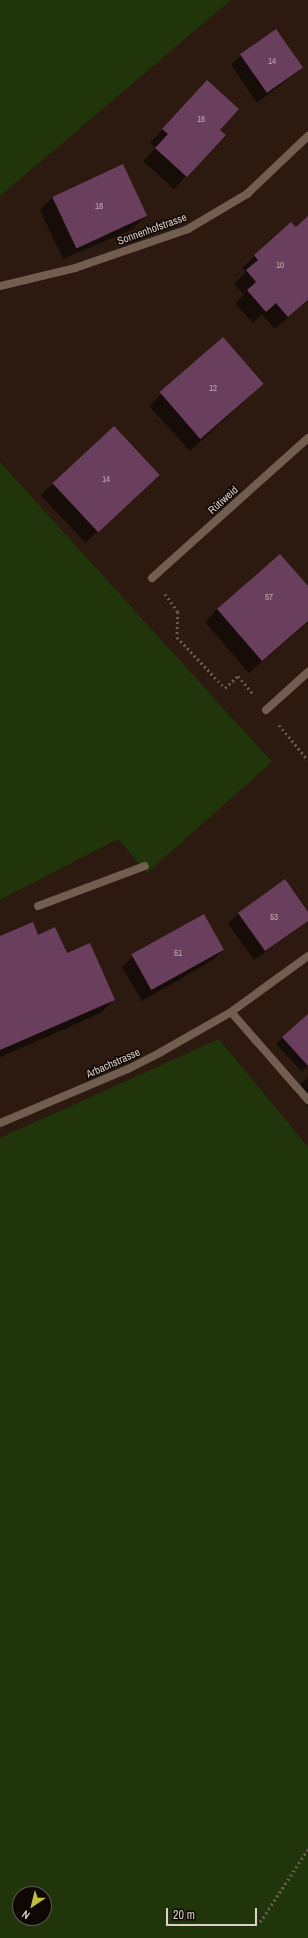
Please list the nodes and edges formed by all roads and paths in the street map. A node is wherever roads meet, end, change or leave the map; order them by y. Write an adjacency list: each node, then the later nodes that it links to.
1 (308, 136): 2 (street, Sonnenhofstrasse)
2 (0, 286)
3 (308, 438): 4 (street, Rütiweid)
4 (152, 578)
5 (178, 612): 7 (path)
6 (308, 672): 8 (street)
7 (238, 676)
8 (266, 710): 9 (path)
9 (308, 760)
10 (145, 866): 11 (street)
11 (38, 906)
12 (308, 956): 13 (street, Arbachstrasse)
13 (231, 1012): 14 (street); 15 (street, Arbachstrasse)
14 (308, 1100)
15 (0, 1123)
16 (308, 1849): 17 (path)
17 (260, 1922)

